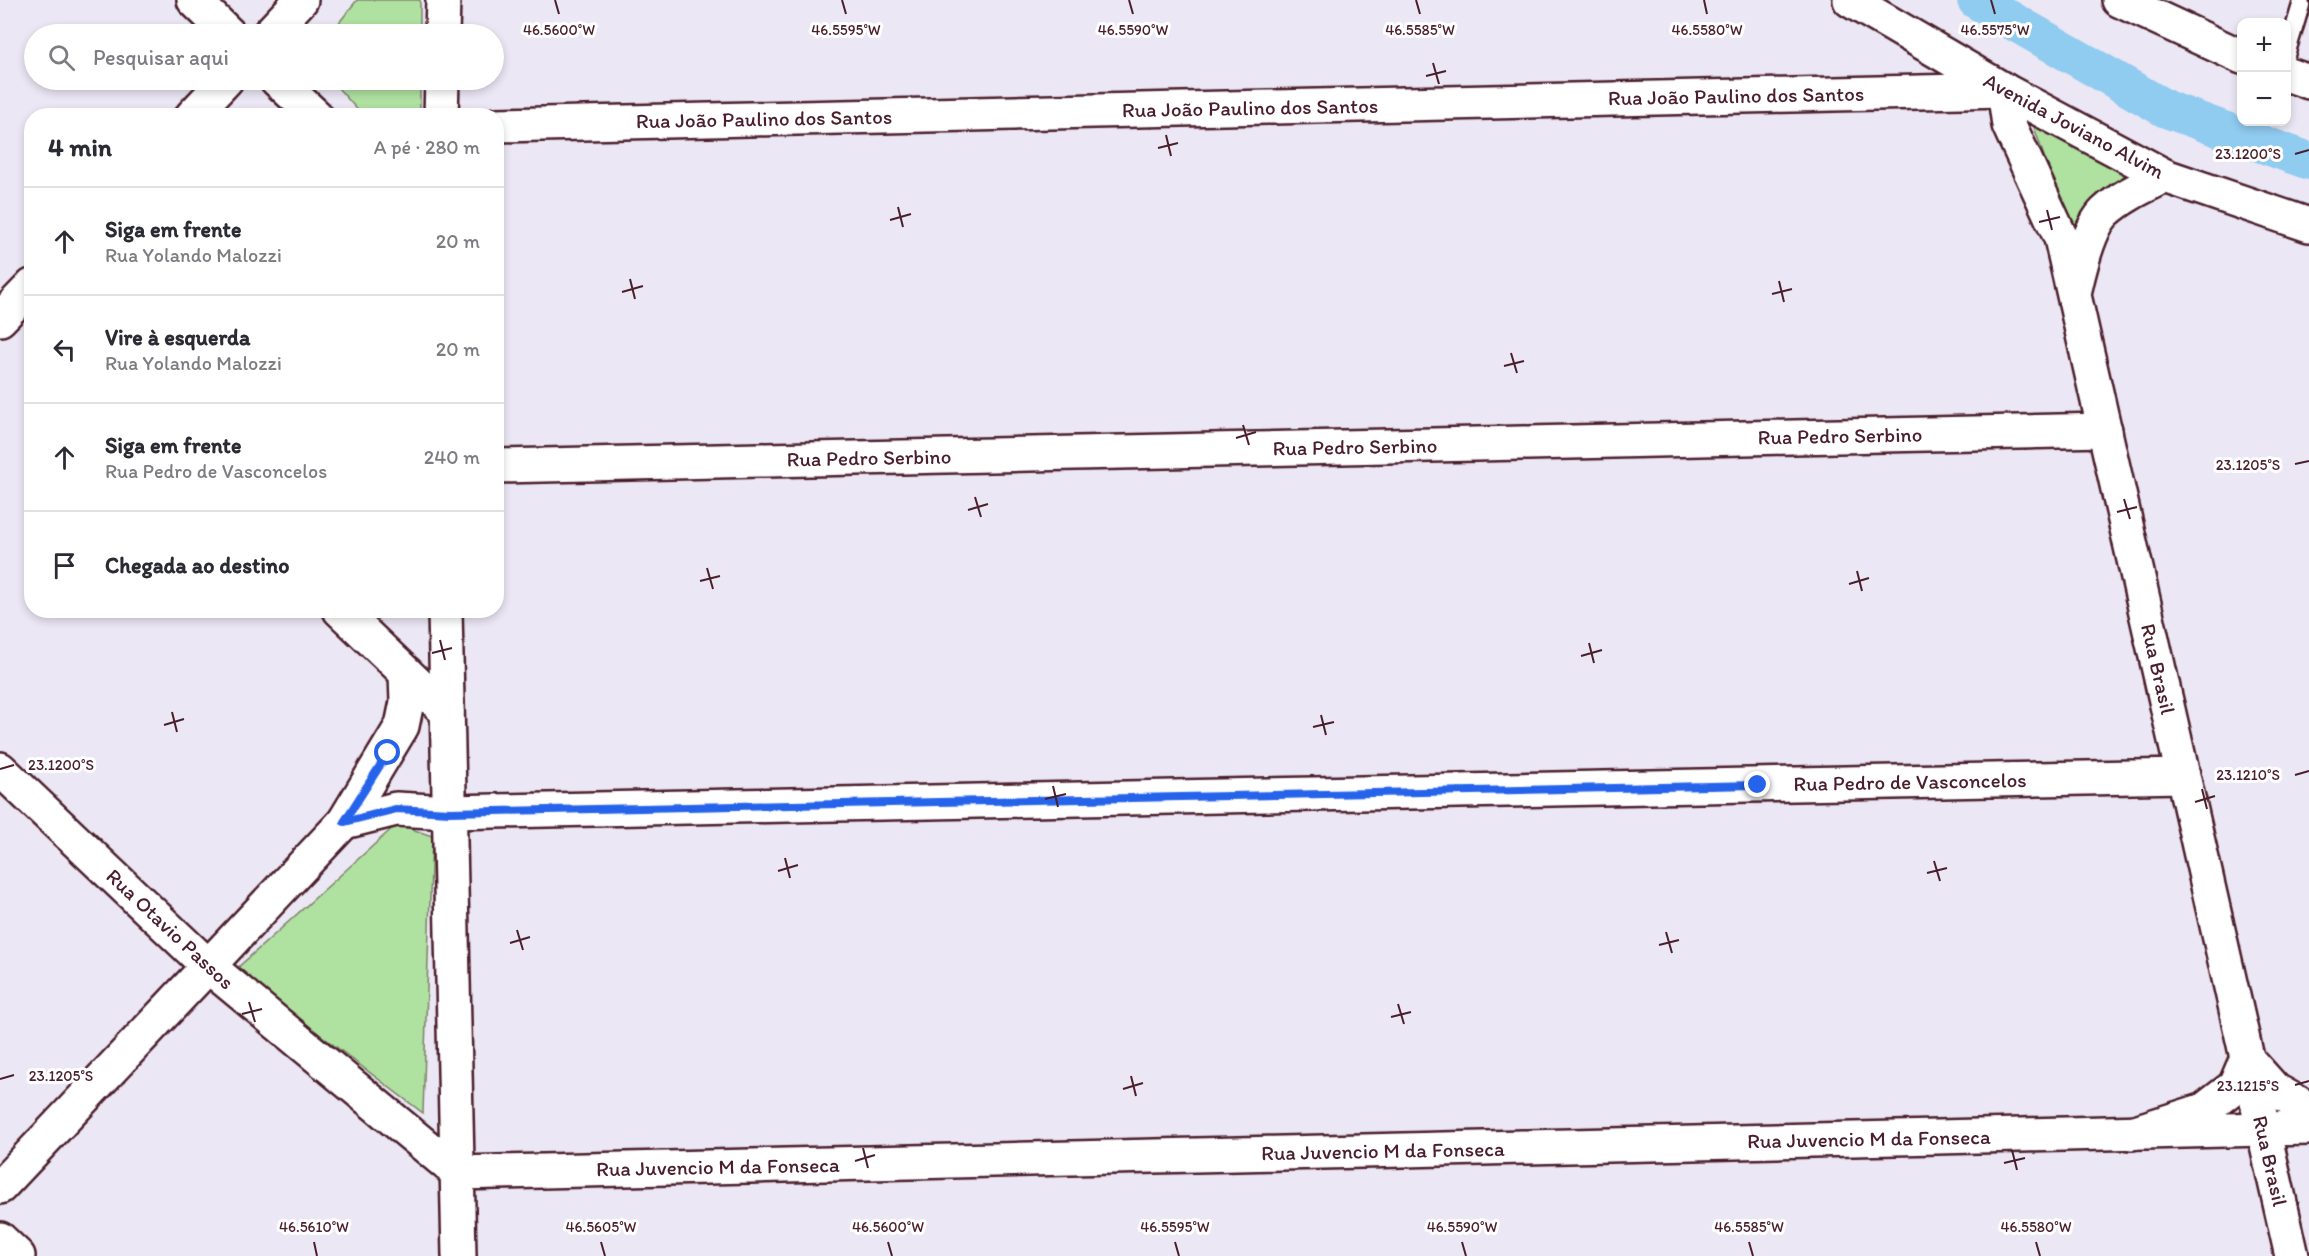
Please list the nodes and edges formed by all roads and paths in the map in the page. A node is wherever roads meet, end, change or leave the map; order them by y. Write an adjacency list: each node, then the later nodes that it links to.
1 (194, 0): 7 (street)
2 (302, 0): 8 (street)
3 (443, 0): 9 (street)
4 (1850, 0): 17 (street, Avenida Joviano Alvim)
5 (2119, 0): 11 (street)
6 (2300, 4): 10 (lane)
7 (219, 24)
8 (279, 24)
9 (442, 24)
10 (2291, 37)
11 (2237, 55)
12 (2291, 76): 13 (street)
13 (2309, 82)
14 (217, 90): 18 (street)
15 (288, 90): 19 (street)
16 (442, 90): 20 (street)
17 (2004, 90): 21 (street, Rua João Paulino dos Santos); 22 (street, Avenida Joviano Alvim); 24 (street, Rua Brasil)
18 (200, 108)
19 (307, 108)
20 (441, 108)
21 (504, 125)
22 (2165, 176): 23 (street, Avenida Joviano Alvim); 24 (street)
23 (2309, 225)
24 (2074, 294): 25 (street, Rua Brasil)
25 (2105, 430): 26 (street, Rua Pedro Serbino); 32 (street, Rua Brasil)
26 (504, 466)
27 (348, 618): 29 (street)
28 (445, 618): 30 (street)
29 (406, 673): 30 (street); 34 (street)
30 (447, 712): 33 (street)
31 (0, 770): 35 (street, Rua Otavio Passos)
32 (2182, 776): 33 (street, Rua Pedro de Vasconcelos); 36 (street, Rua Brasil)
33 (450, 812): 34 (street, Rua Pedro de Vasconcelos); 41 (street)
34 (344, 822): 35 (street)
35 (208, 966): 41 (street, Rua Otavio Passos); 42 (street)
36 (2247, 1058): 37 (street); 39 (street, Rua Brasil); 40 (street)
37 (2309, 1109)
38 (2309, 1128): 39 (street, Rua Juvencio M da Fonseca)
39 (2263, 1130): 40 (street, Rua Juvencio M da Fonseca); 43 (street, Rua Brasil)
40 (2132, 1133): 41 (street, Rua Juvencio M da Fonseca)
41 (458, 1173): 47 (street)
42 (0, 1187)
43 (2280, 1205): 44 (street); 48 (street, Rua Brasil)
44 (2309, 1225)
45 (0, 1239): 46 (street)
46 (18, 1256)
47 (459, 1256)
48 (2292, 1256)

